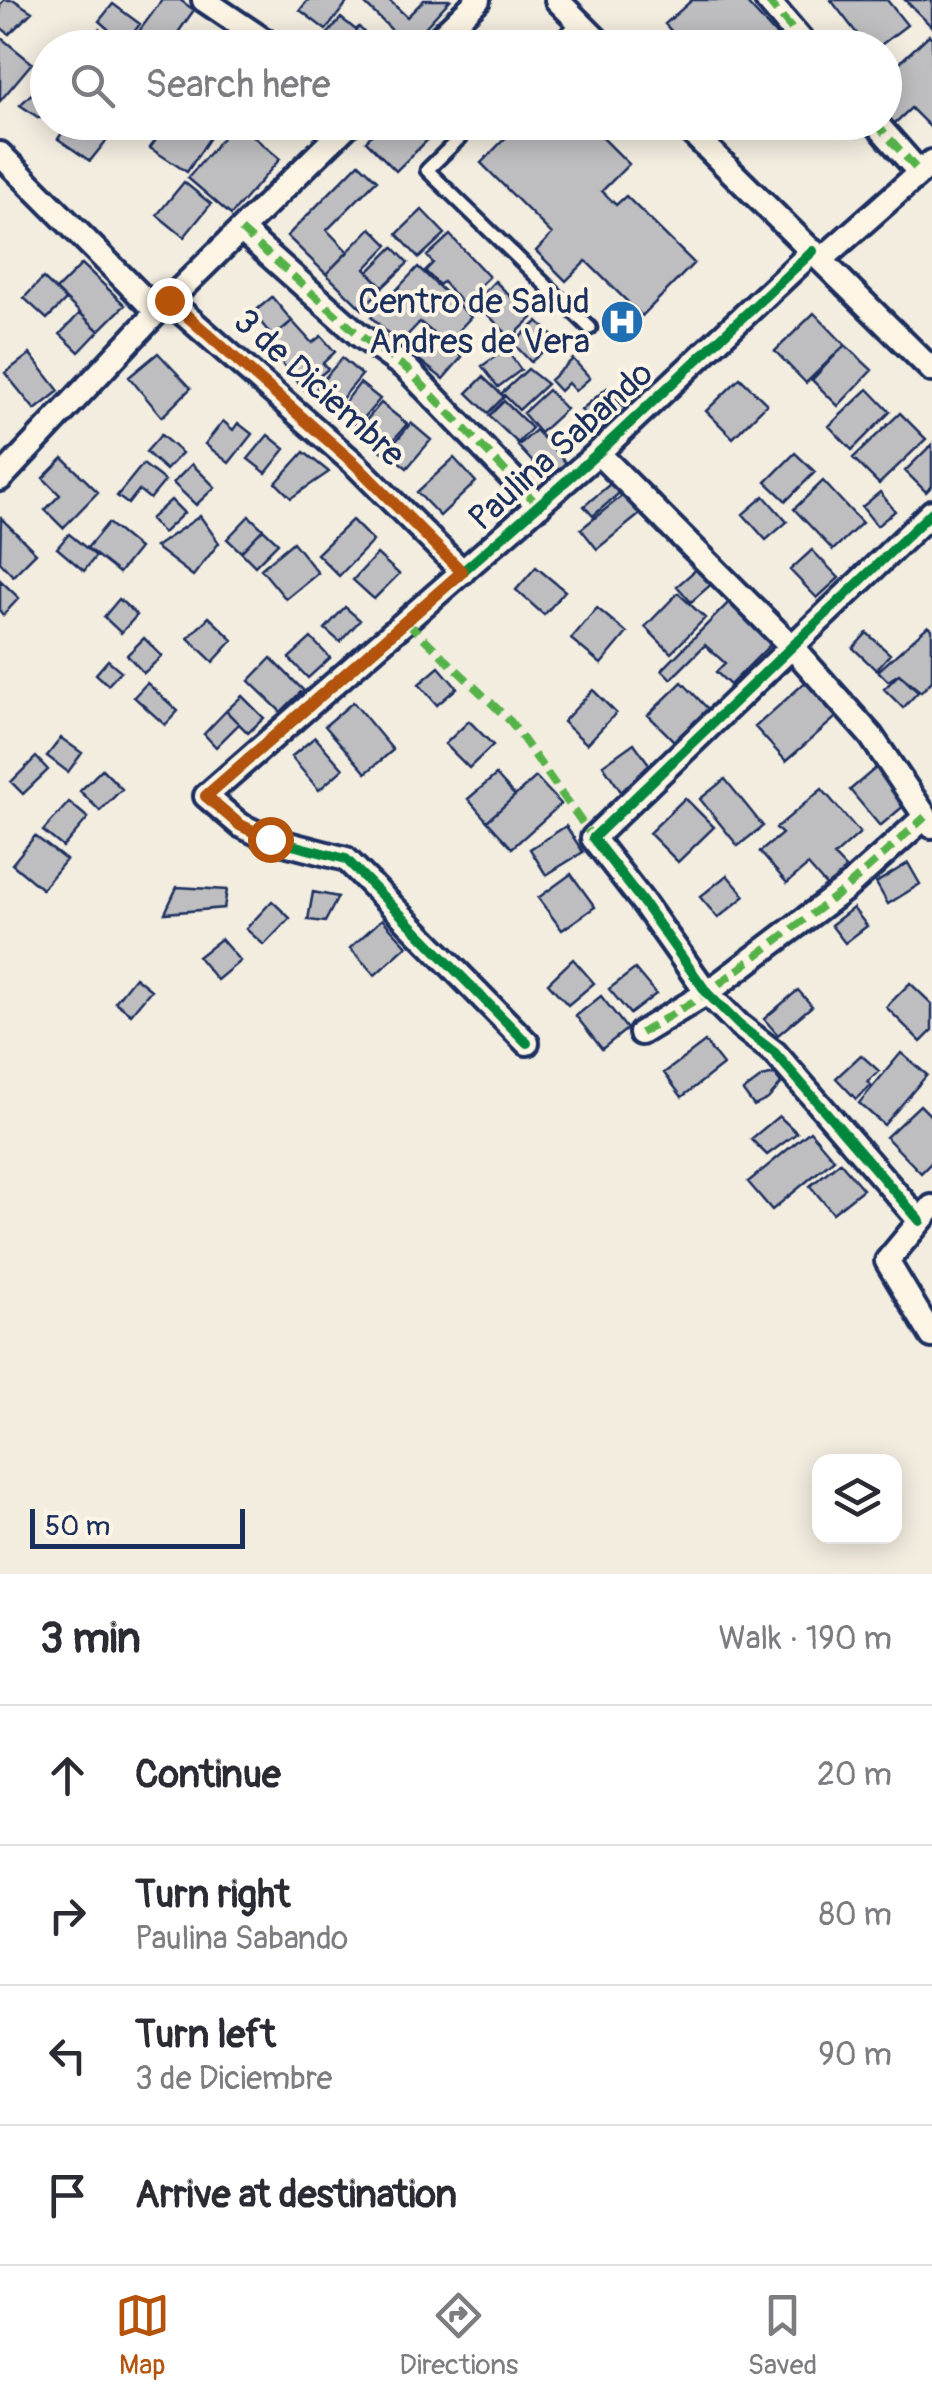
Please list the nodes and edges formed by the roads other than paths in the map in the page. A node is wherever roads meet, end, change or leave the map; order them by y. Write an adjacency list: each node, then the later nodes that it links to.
1 (204, 0): 6 (street)
2 (478, 0): 7 (street)
3 (556, 0): 5 (street)
4 (766, 0): 10 (street)
5 (579, 22): 8 (lane); 9 (street)
6 (248, 30)
7 (447, 30)
8 (571, 30)
9 (587, 30)
10 (792, 30)
11 (333, 140): 17 (street)
12 (458, 140): 20 (lane)
13 (700, 140): 18 (street)
14 (896, 140): 16 (street)
15 (0, 154): 19 (street, 3 de Diciembre)
16 (926, 167): 18 (street, Paulina Sabando)
17 (241, 230): 19 (street); 24 (street)
18 (817, 255): 21 (street); 22 (street, Paulina Sabando)
19 (163, 306): 23 (street); 26 (street, 3 de Diciembre)
20 (590, 328)
21 (932, 370)
22 (598, 453): 24 (street, Paulina Sabando); 27 (street)
23 (0, 479)
24 (539, 506): 26 (street, Paulina Sabando)
25 (932, 512): 27 (street)
26 (462, 572): 31 (street, Paulina Sabando)
27 (792, 647): 28 (street); 29 (street)
28 (928, 821): 29 (street)
29 (707, 993): 30 (street); 32 (street)
30 (641, 1033)
31 (527, 1043)
32 (926, 1214): 33 (street)
33 (932, 1336)

